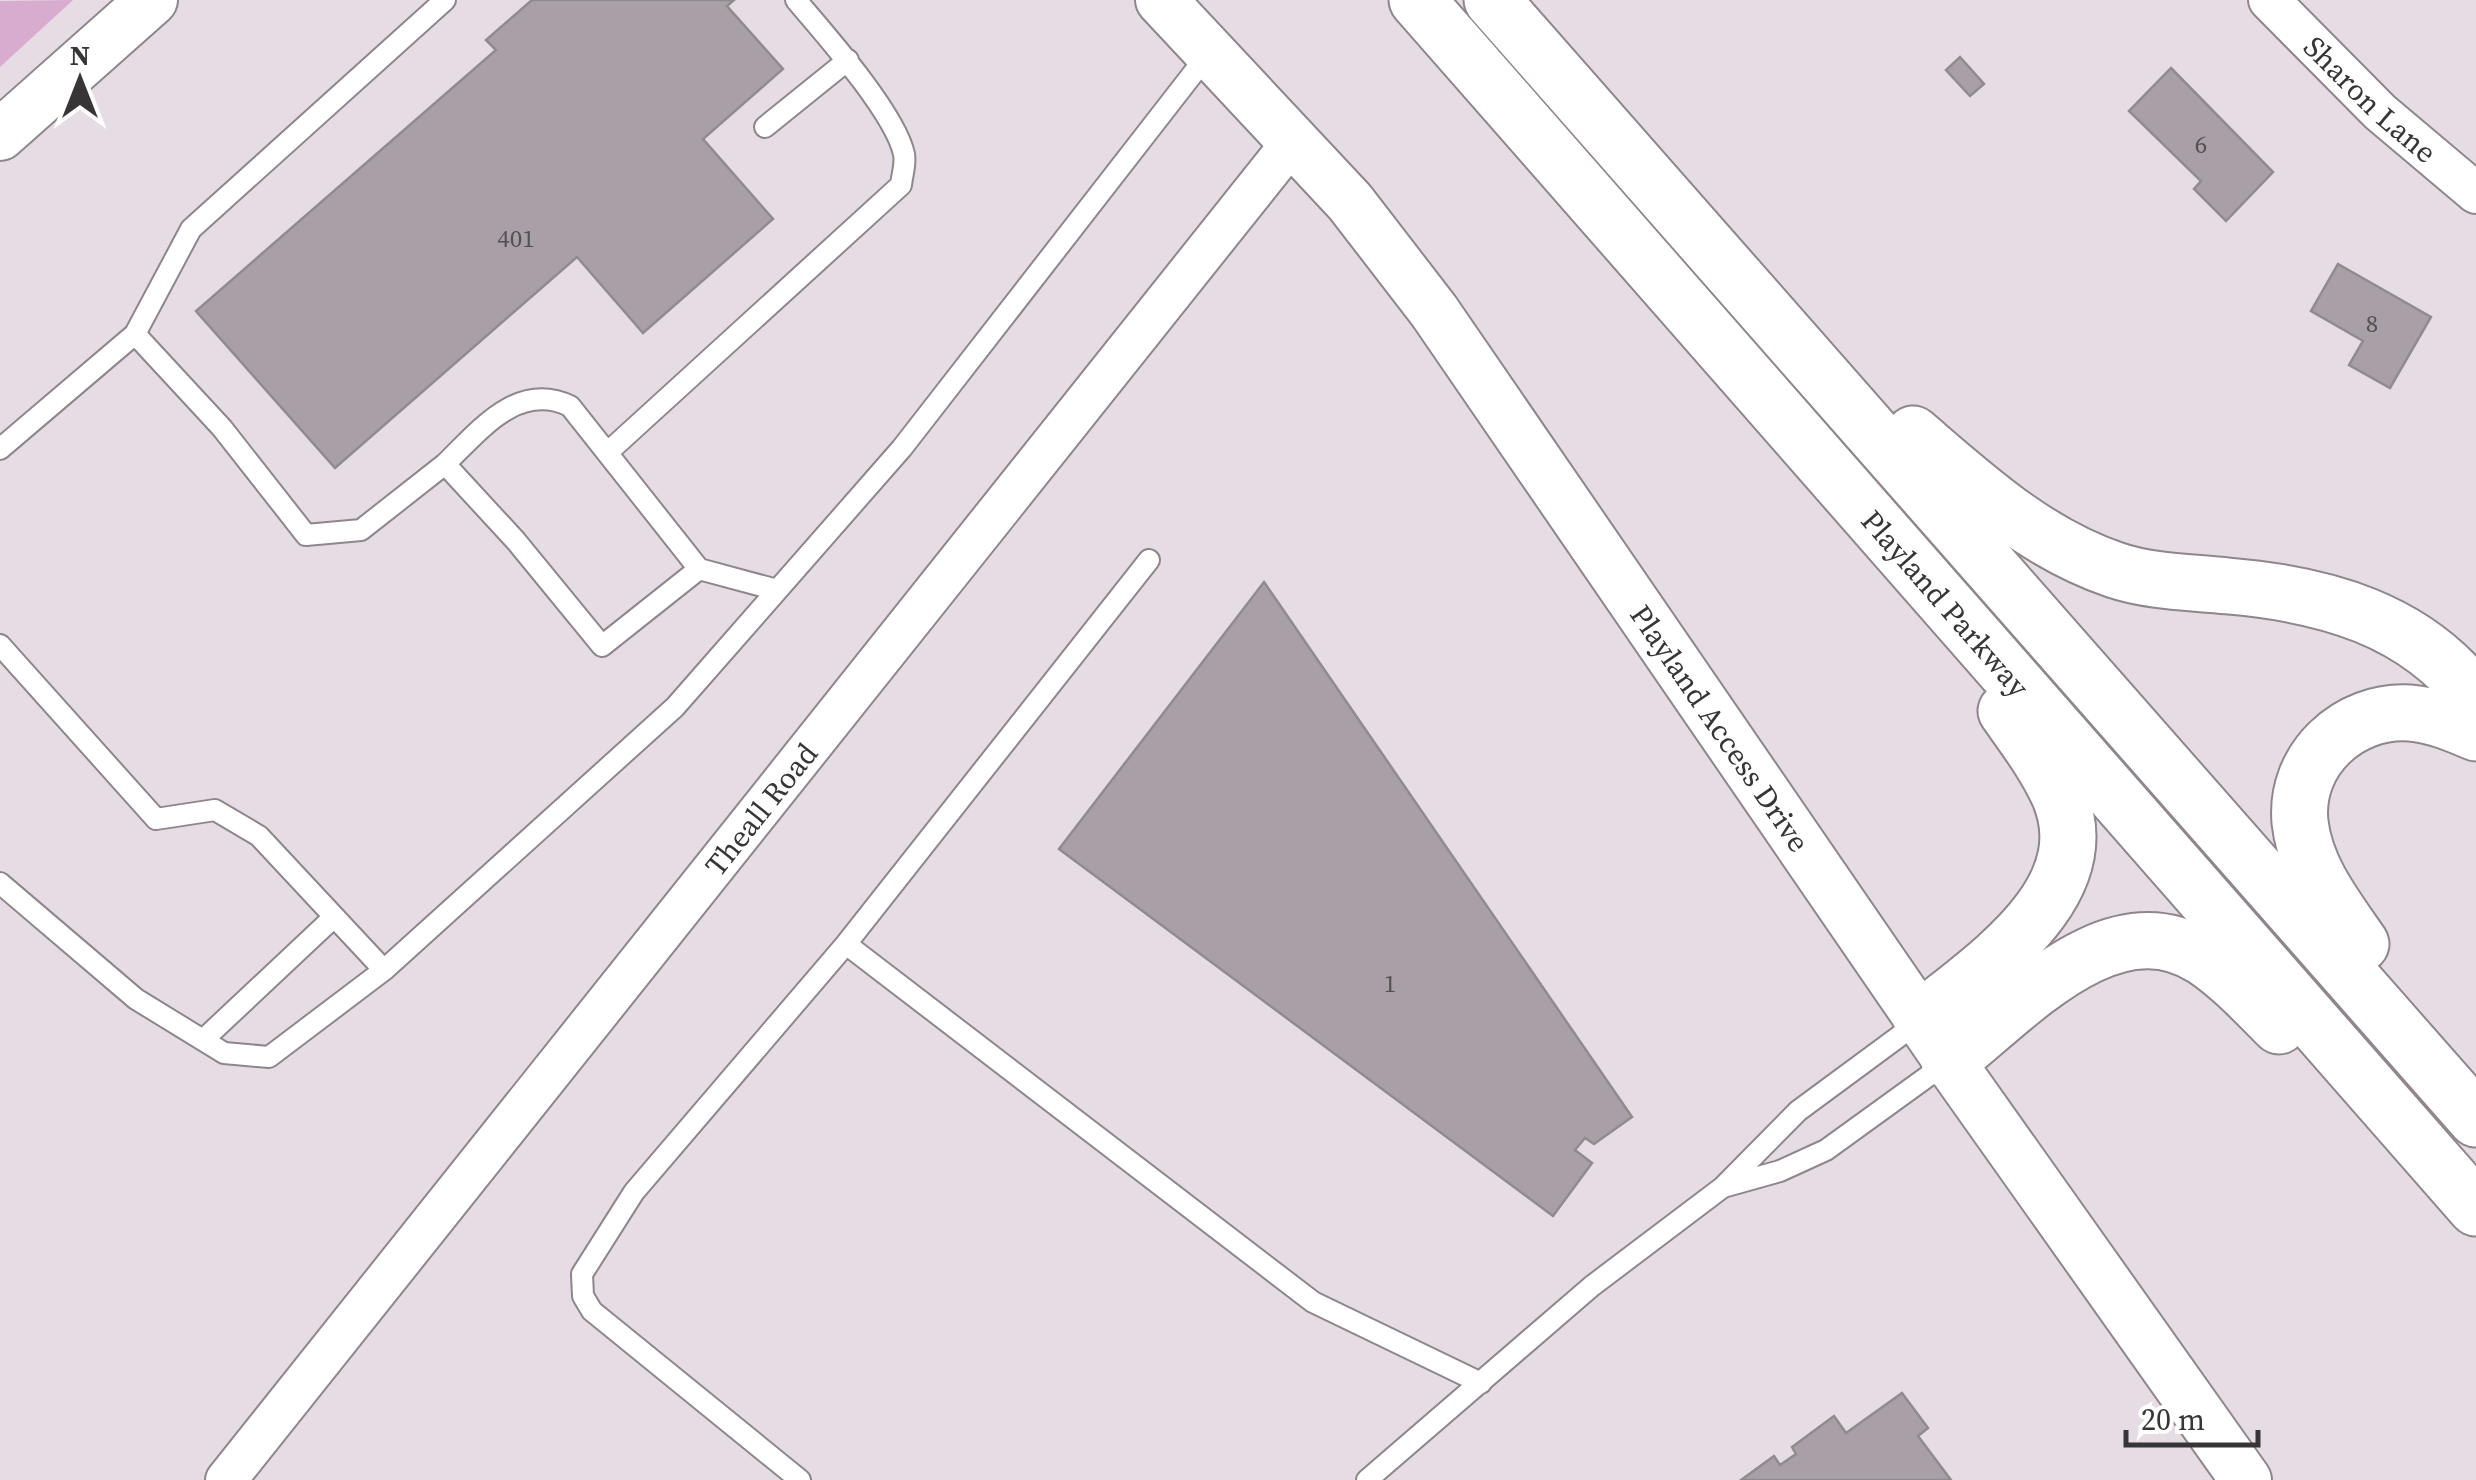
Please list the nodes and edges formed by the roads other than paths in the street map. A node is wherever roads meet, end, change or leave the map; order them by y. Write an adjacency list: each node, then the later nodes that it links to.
1 (152, 0): 11 (street)
2 (445, 0): 15 (lane)
3 (796, 0): 9 (lane)
4 (1162, 0): 8 (street, Playland Access Drive)
5 (1418, 0): 18 (main road, Playland Parkway)
6 (1492, 0): 14 (main road, Playland Parkway)
7 (2270, 0): 13 (street, Sharon Lane)
8 (1210, 52): 12 (street, Playland Access Drive); 22 (lane)
9 (848, 60): 10 (lane); 17 (lane)
10 (765, 127)
11 (0, 135)
12 (1294, 140): 31 (street, Playland Access Drive); 38 (street, Theall Road)
13 (2476, 193)
14 (1754, 295): 24 (main road); 33 (main road, Playland Parkway)
15 (135, 334): 16 (lane); 19 (lane)
16 (0, 449)
17 (607, 454): 19 (lane); 21 (lane)
18 (1819, 454): 31 (main road); 35 (main road, Playland Parkway)
19 (444, 464): 21 (lane)
20 (1149, 560): 28 (lane)
21 (699, 570): 22 (lane)
22 (777, 590): 29 (lane)
23 (0, 644): 27 (lane)
24 (2476, 699)
25 (2476, 734): 32 (main road)
26 (0, 883): 30 (lane)
27 (334, 918): 29 (lane); 30 (lane)
28 (846, 944): 37 (lane); 39 (lane)
29 (384, 970): 30 (lane)
30 (202, 1040)
31 (1936, 1040): 34 (lane); 34 (lane); 36 (main road); 41 (street, Playland Access Drive)
32 (2476, 1111)
33 (2476, 1119)
34 (1723, 1187): 37 (lane)
35 (2476, 1208)
36 (2476, 1219)
37 (1481, 1383): 40 (lane)
38 (226, 1480)
39 (800, 1480)
40 (1367, 1480)
41 (2246, 1480)

